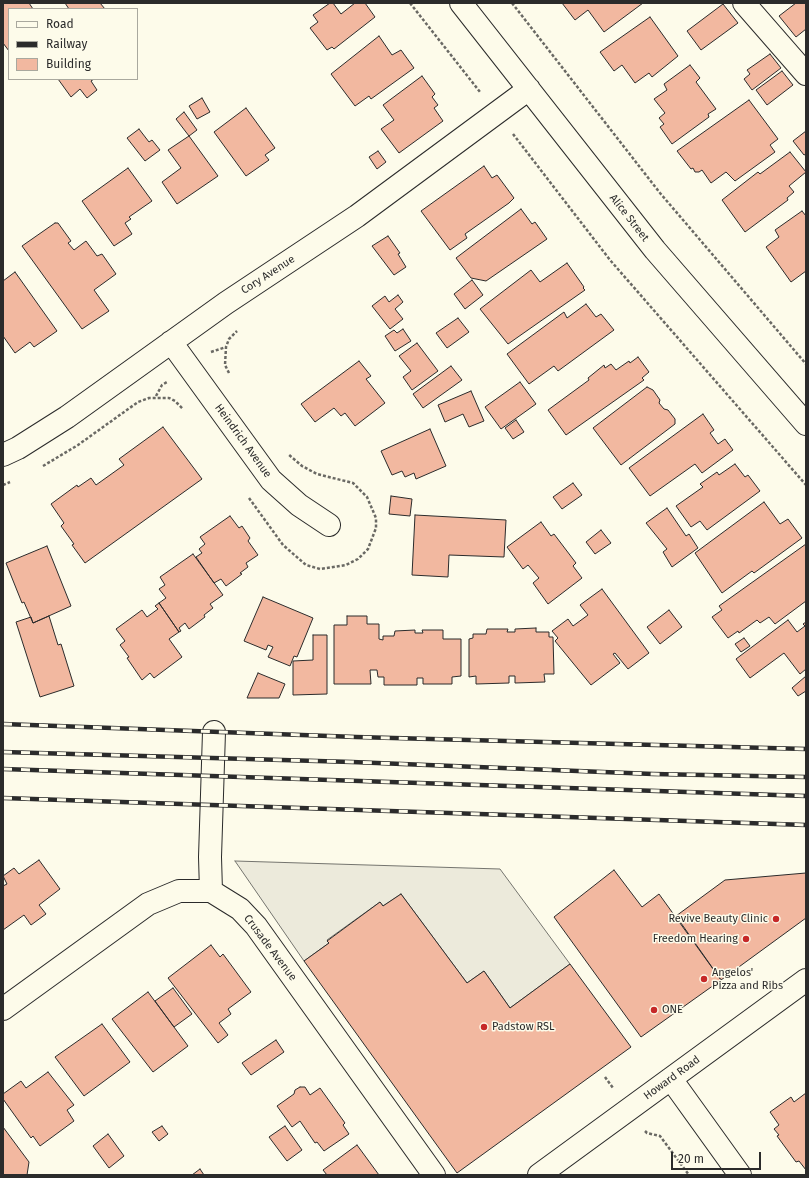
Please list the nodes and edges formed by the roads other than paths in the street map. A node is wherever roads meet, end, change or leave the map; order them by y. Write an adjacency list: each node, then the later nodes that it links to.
1 (461, 3): 4 (street, Alice Street)
2 (744, 3): 3 (street)
3 (806, 74)
4 (529, 90): 5 (street, Cory Avenue); 6 (street, Alice Street)
5 (171, 342): 7 (street, Cory Avenue); 8 (street, Heindrich Avenue)
6 (806, 424)
7 (3, 455)
8 (329, 525)
9 (214, 732): 10 (street)
10 (211, 891): 12 (street); 14 (street, Crusade Avenue)
11 (806, 980): 13 (street, Howard Road)
12 (3, 1009)
13 (671, 1079): 15 (street, Howard Road); 16 (street)
14 (434, 1175)
15 (539, 1175)
16 (740, 1175)

